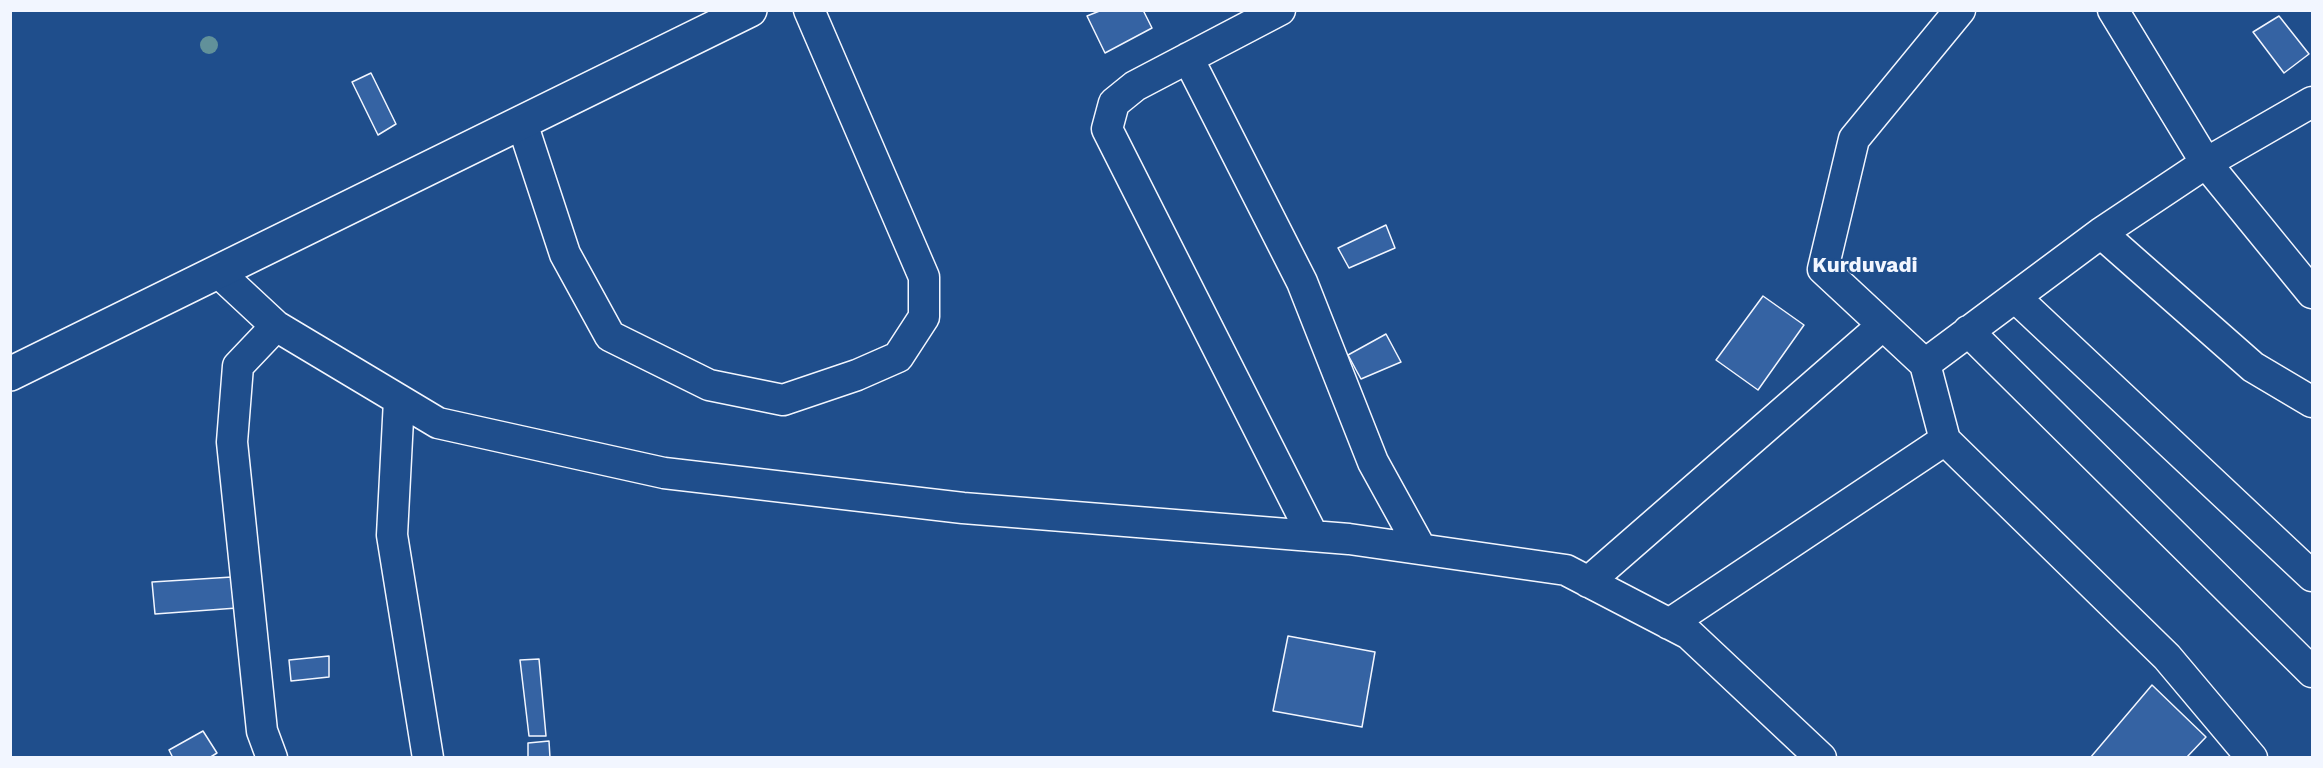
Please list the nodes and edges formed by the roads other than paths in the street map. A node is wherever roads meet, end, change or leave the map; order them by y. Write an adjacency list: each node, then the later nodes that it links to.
1 (750, 10): 8 (main road)
2 (809, 10): 8 (street)
3 (1280, 10): 6 (street)
4 (1960, 10): 14 (street)
5 (2114, 10): 9 (street)
6 (1188, 58): 22 (street); 23 (street)
7 (2313, 102): 9 (street)
8 (522, 123): 11 (main road)
9 (2206, 163): 10 (street); 12 (street)
10 (2101, 233): 13 (street); 20 (street)
11 (218, 272): 15 (street); 18 (main road)
12 (2310, 287)
13 (2015, 297): 16 (street); 24 (street)
14 (1883, 325): 17 (street); 25 (street)
15 (276, 326): 19 (street); 28 (street)
16 (1968, 331): 17 (street); 27 (street)
17 (1925, 364): 21 (street)
18 (10, 374)
19 (399, 400): 22 (street); 29 (street)
20 (2313, 402)
21 (1945, 440): 26 (street); 31 (street)
22 (1313, 536): 23 (street)
23 (1421, 549): 25 (street)
24 (2313, 576)
25 (1588, 582): 26 (street)
26 (1669, 624): 30 (street)
27 (2313, 672)
28 (272, 758)
29 (428, 758)
30 (1821, 758)
31 (2252, 758)

